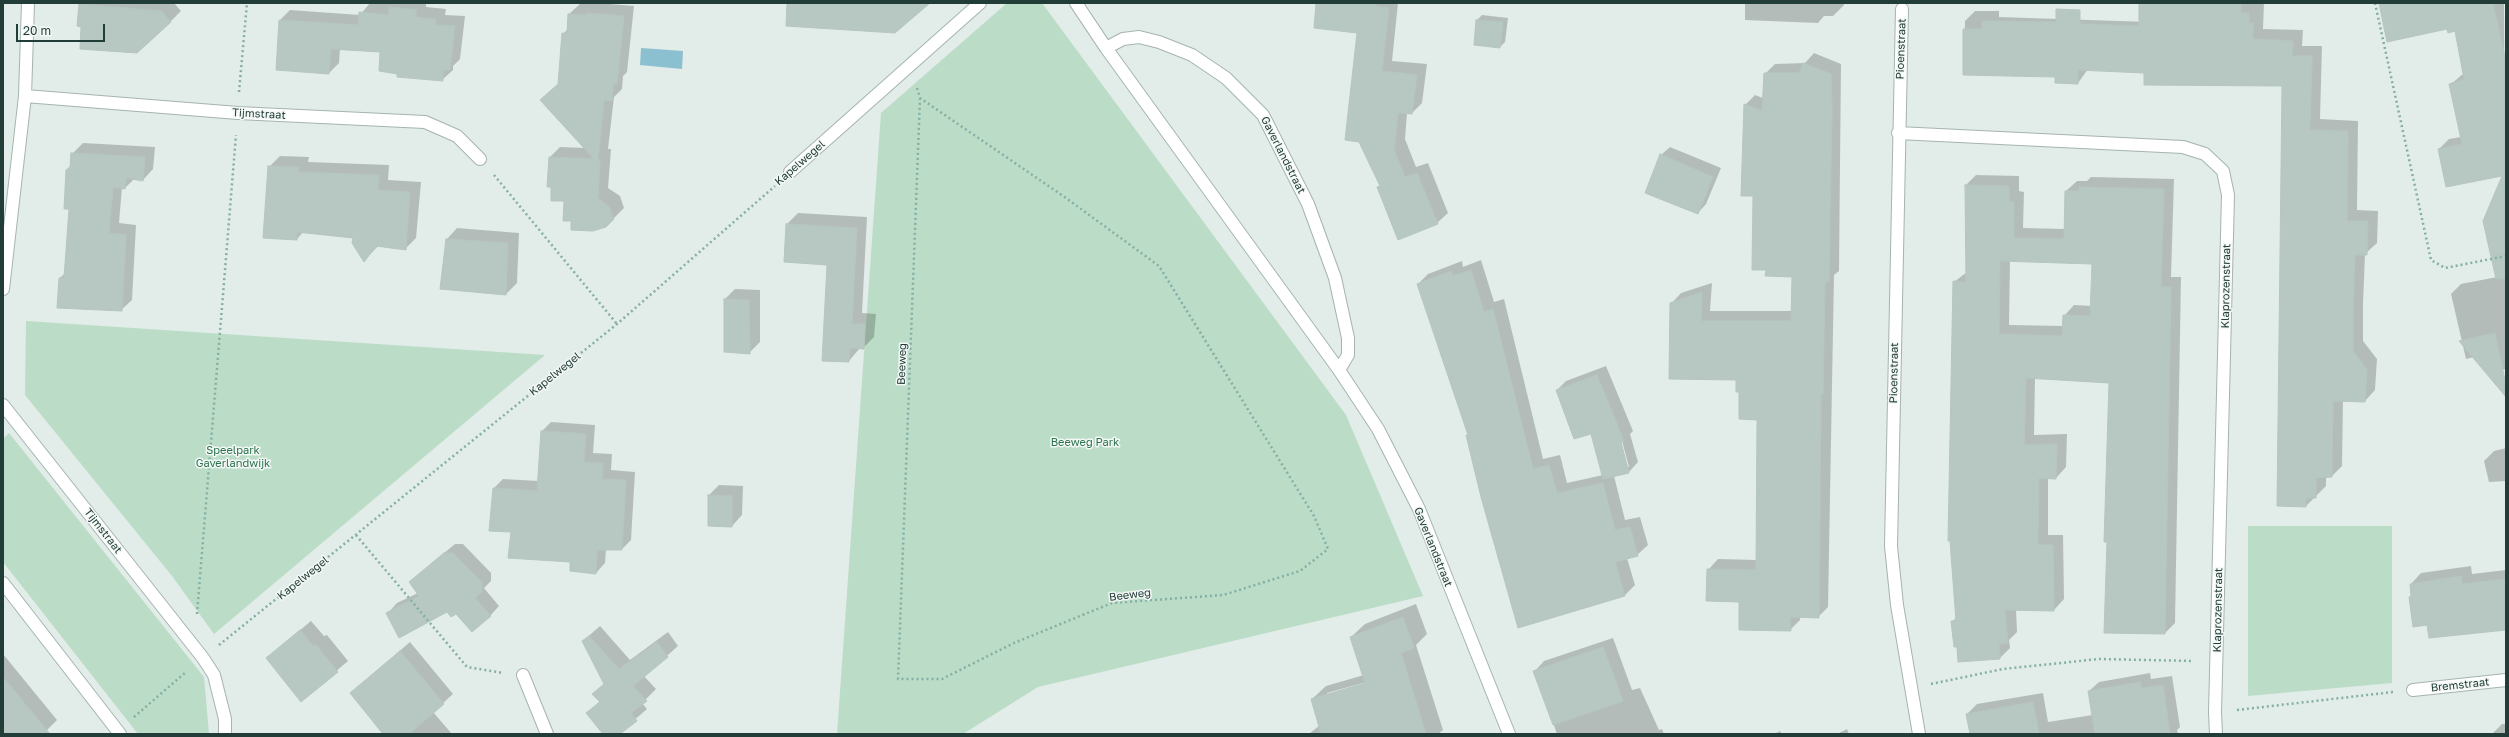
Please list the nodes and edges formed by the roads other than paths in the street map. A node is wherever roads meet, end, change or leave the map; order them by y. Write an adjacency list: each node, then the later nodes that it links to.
1 (28, 3): 6 (street)
2 (980, 3): 9 (street, Kapelwegel)
3 (1076, 3): 5 (street, Gaverlandstraat)
4 (1902, 9): 7 (street, Pioenstraat)
5 (1106, 48): 11 (street, Gaverlandstraat); 11 (street, Gaverlandstraat)
6 (25, 96): 8 (street, Tijmstraat); 10 (street)
7 (1898, 132): 21 (street, Pioenstraat); 22 (street, Klaprozenstraat)
8 (480, 159)
9 (790, 172)
10 (3, 289)
11 (1339, 370): 20 (street, Gaverlandstraat)
12 (3, 405): 18 (street, Tijmstraat)
13 (3, 583): 17 (street)
14 (523, 675): 19 (street)
15 (2506, 680): 16 (street, Bremstraat)
16 (2413, 690)
17 (119, 733)
18 (225, 734)
19 (547, 734)
20 (1508, 734)
21 (1919, 734)
22 (2216, 734)

